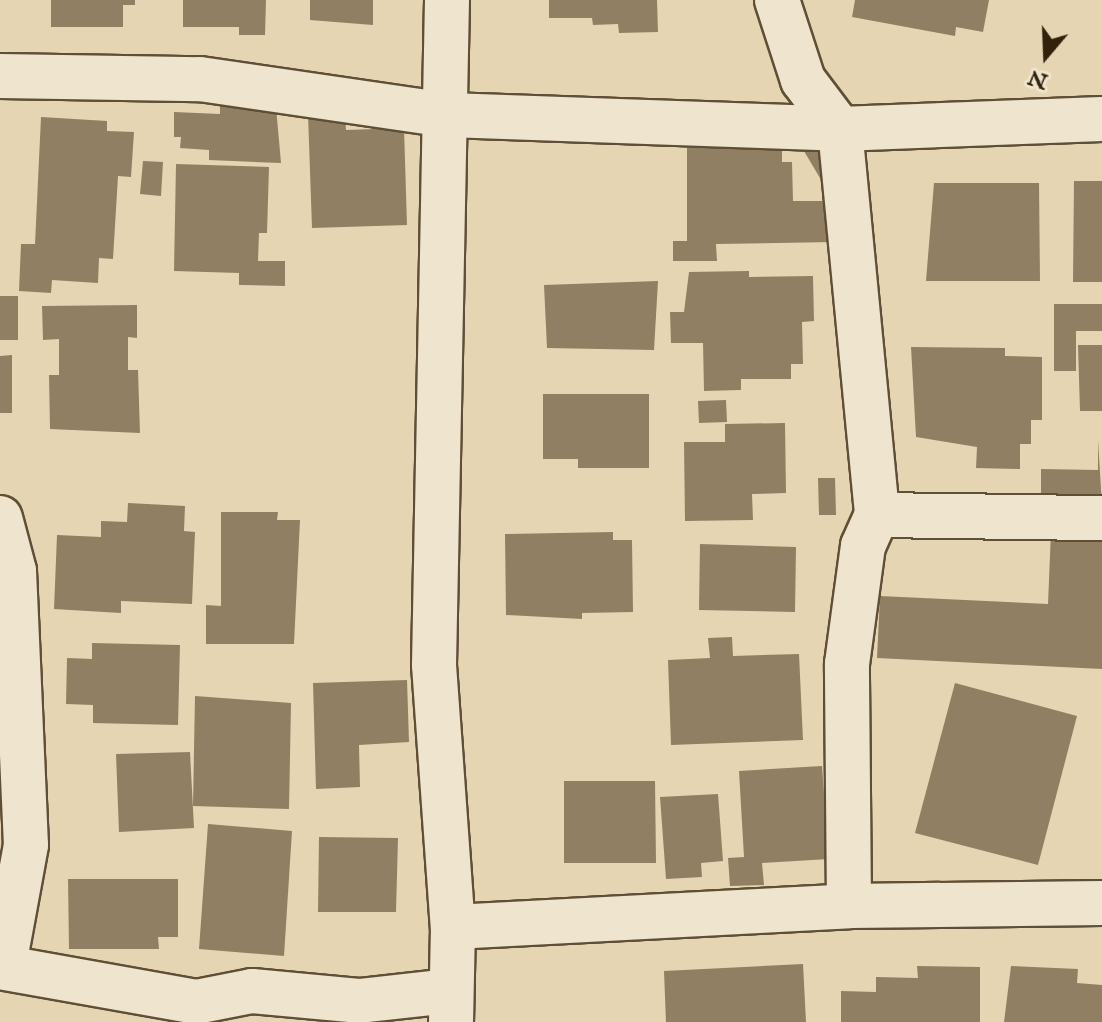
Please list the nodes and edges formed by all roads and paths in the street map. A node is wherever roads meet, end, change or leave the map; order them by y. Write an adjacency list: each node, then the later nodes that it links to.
1 (447, 0): 4 (street)
2 (777, 0): 6 (street)
3 (0, 76): 4 (street)
4 (448, 115): 6 (street); 12 (street)
5 (1102, 119): 6 (street)
6 (840, 129): 7 (street)
7 (877, 515): 9 (street); 11 (street)
8 (0, 518): 13 (street)
9 (1102, 518)
10 (1102, 903): 11 (street)
11 (849, 906): 12 (street)
12 (453, 927): 14 (street)
13 (2, 966): 14 (street)
14 (450, 1007)

